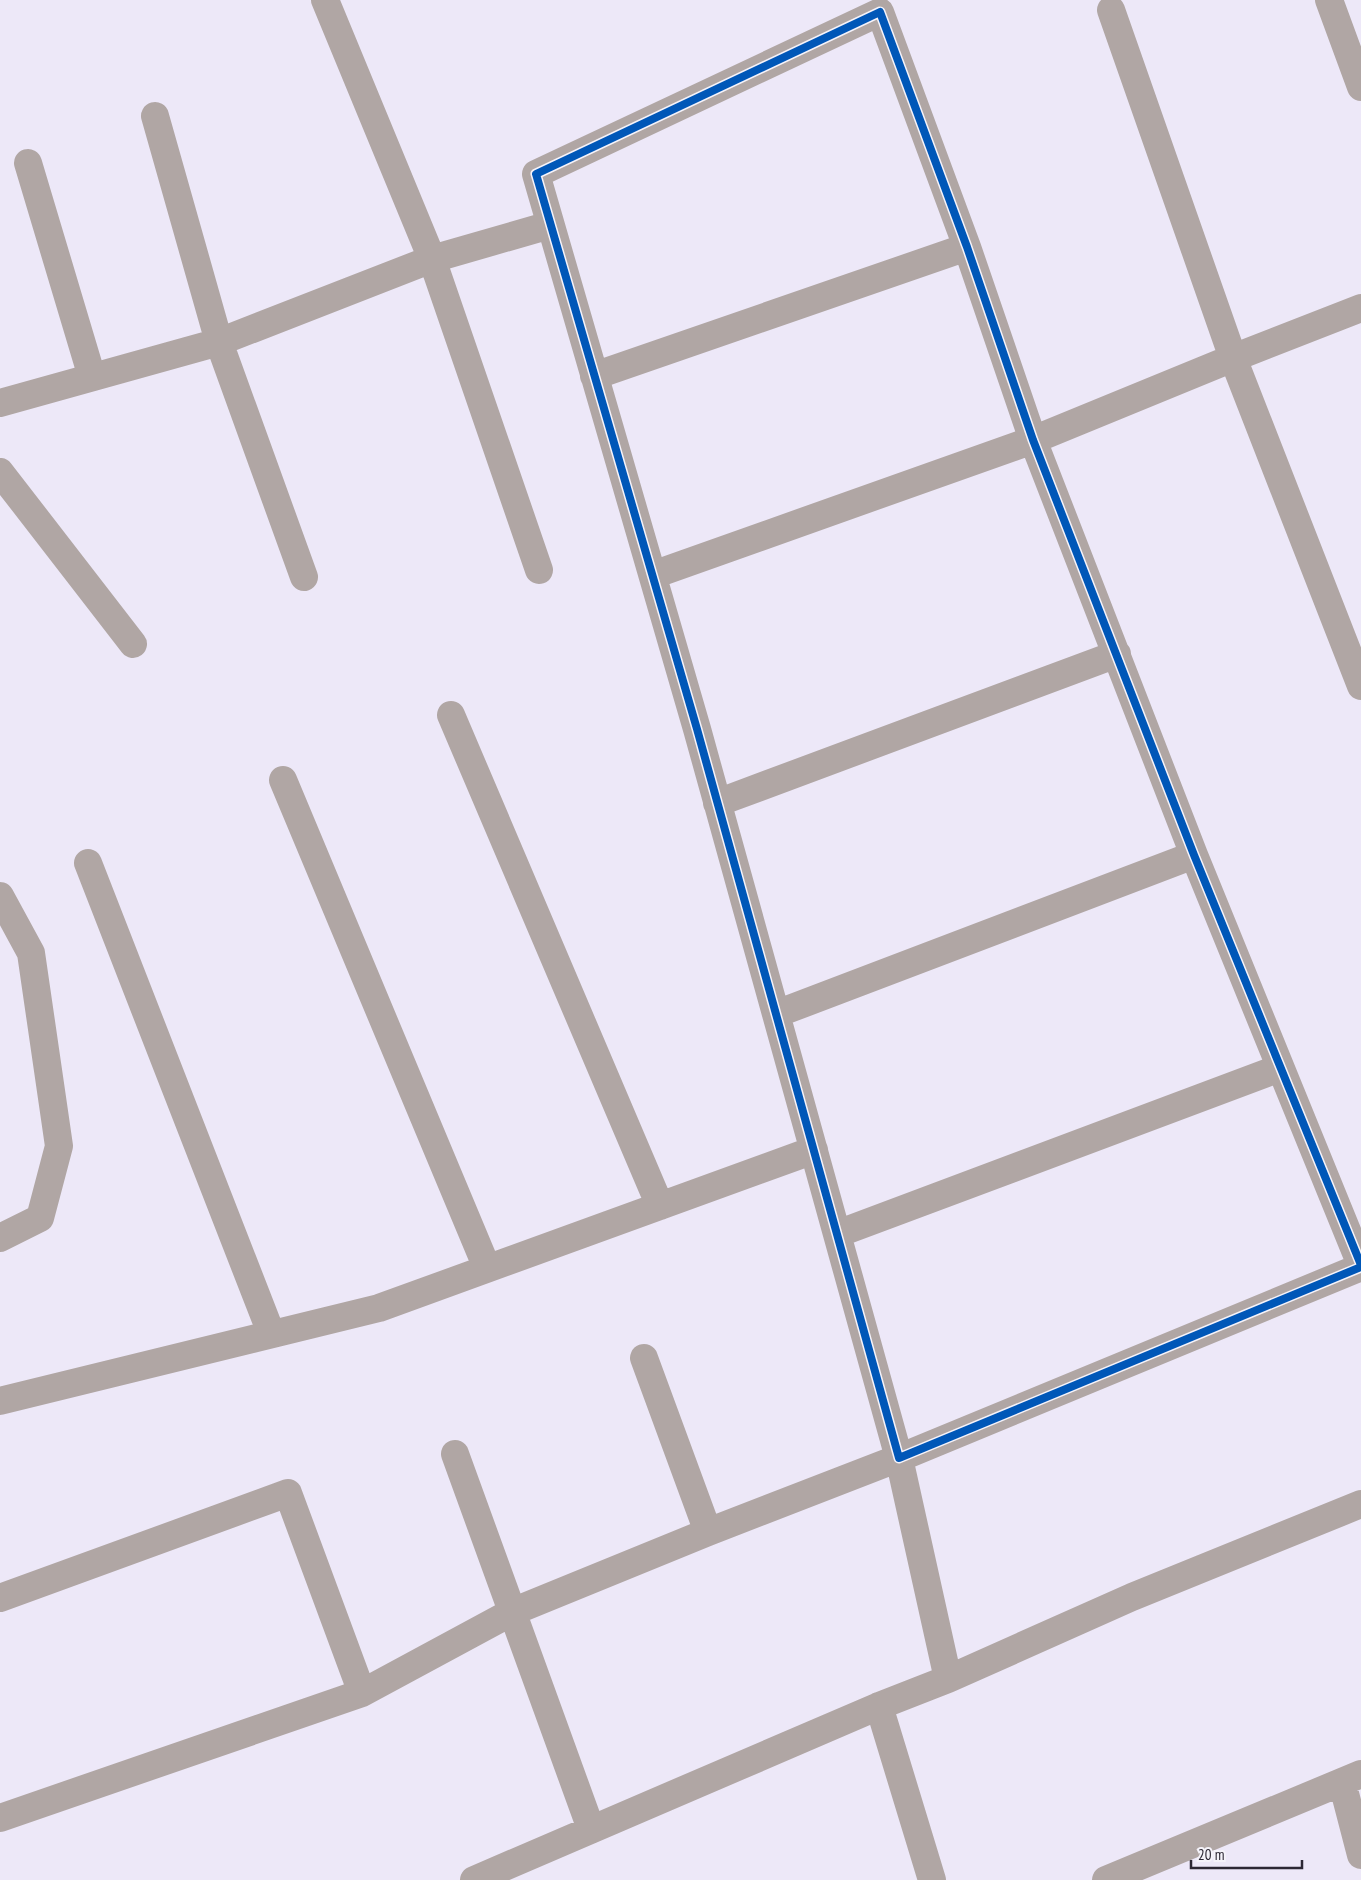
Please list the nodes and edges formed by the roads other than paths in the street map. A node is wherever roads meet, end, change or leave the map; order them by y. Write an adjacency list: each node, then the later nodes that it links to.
1 (325, 0): 10 (street)
2 (1329, 0): 5 (street)
3 (878, 6): 8 (street); 9 (street)
4 (1111, 10): 13 (street)
5 (1361, 87)
6 (154, 116): 12 (street)
7 (28, 163): 15 (street)
8 (550, 225): 10 (street); 14 (street)
9 (967, 247): 14 (street); 17 (street)
10 (432, 259): 12 (street); 19 (street)
11 (1361, 308): 13 (street)
12 (219, 342): 15 (street); 21 (street)
13 (1233, 358): 17 (street); 24 (street)
14 (594, 376): 20 (street)
15 (92, 377): 16 (street)
16 (0, 402)
17 (1034, 440): 20 (street); 23 (street)
18 (0, 472): 22 (street)
19 (539, 570)
20 (653, 575): 27 (street)
21 (304, 577)
22 (133, 644)
23 (1116, 654): 27 (street); 28 (street)
24 (1361, 686)
25 (451, 714): 34 (street)
26 (283, 780): 38 (street)
27 (717, 803): 31 (street)
28 (1194, 855): 31 (street); 32 (street)
29 (88, 863): 39 (street)
30 (0, 896): 36 (street)
31 (776, 1014): 33 (street)
32 (1280, 1068): 35 (street); 37 (street)
33 (814, 1150): 34 (street); 35 (street)
34 (660, 1206): 38 (street)
35 (837, 1234): 43 (street)
36 (0, 1238)
37 (1361, 1266): 43 (street)
38 (487, 1268): 39 (street)
39 (271, 1333): 41 (street)
40 (644, 1358): 45 (street)
41 (0, 1401)
42 (455, 1454): 47 (street)
43 (899, 1458): 45 (street); 48 (street)
44 (1361, 1504): 48 (street)
45 (708, 1532): 47 (street)
46 (0, 1598): 49 (street)
47 (512, 1612): 49 (street); 53 (street)
48 (948, 1679): 50 (street)
49 (362, 1693): 52 (street)
50 (879, 1706): 53 (street); 57 (street)
51 (1351, 1778): 54 (street); 55 (street)
52 (0, 1818)
53 (592, 1829): 56 (street)
54 (1361, 1855)
55 (1135, 1874): 58 (street)
56 (474, 1880)
57 (932, 1880)
58 (1106, 1880)

